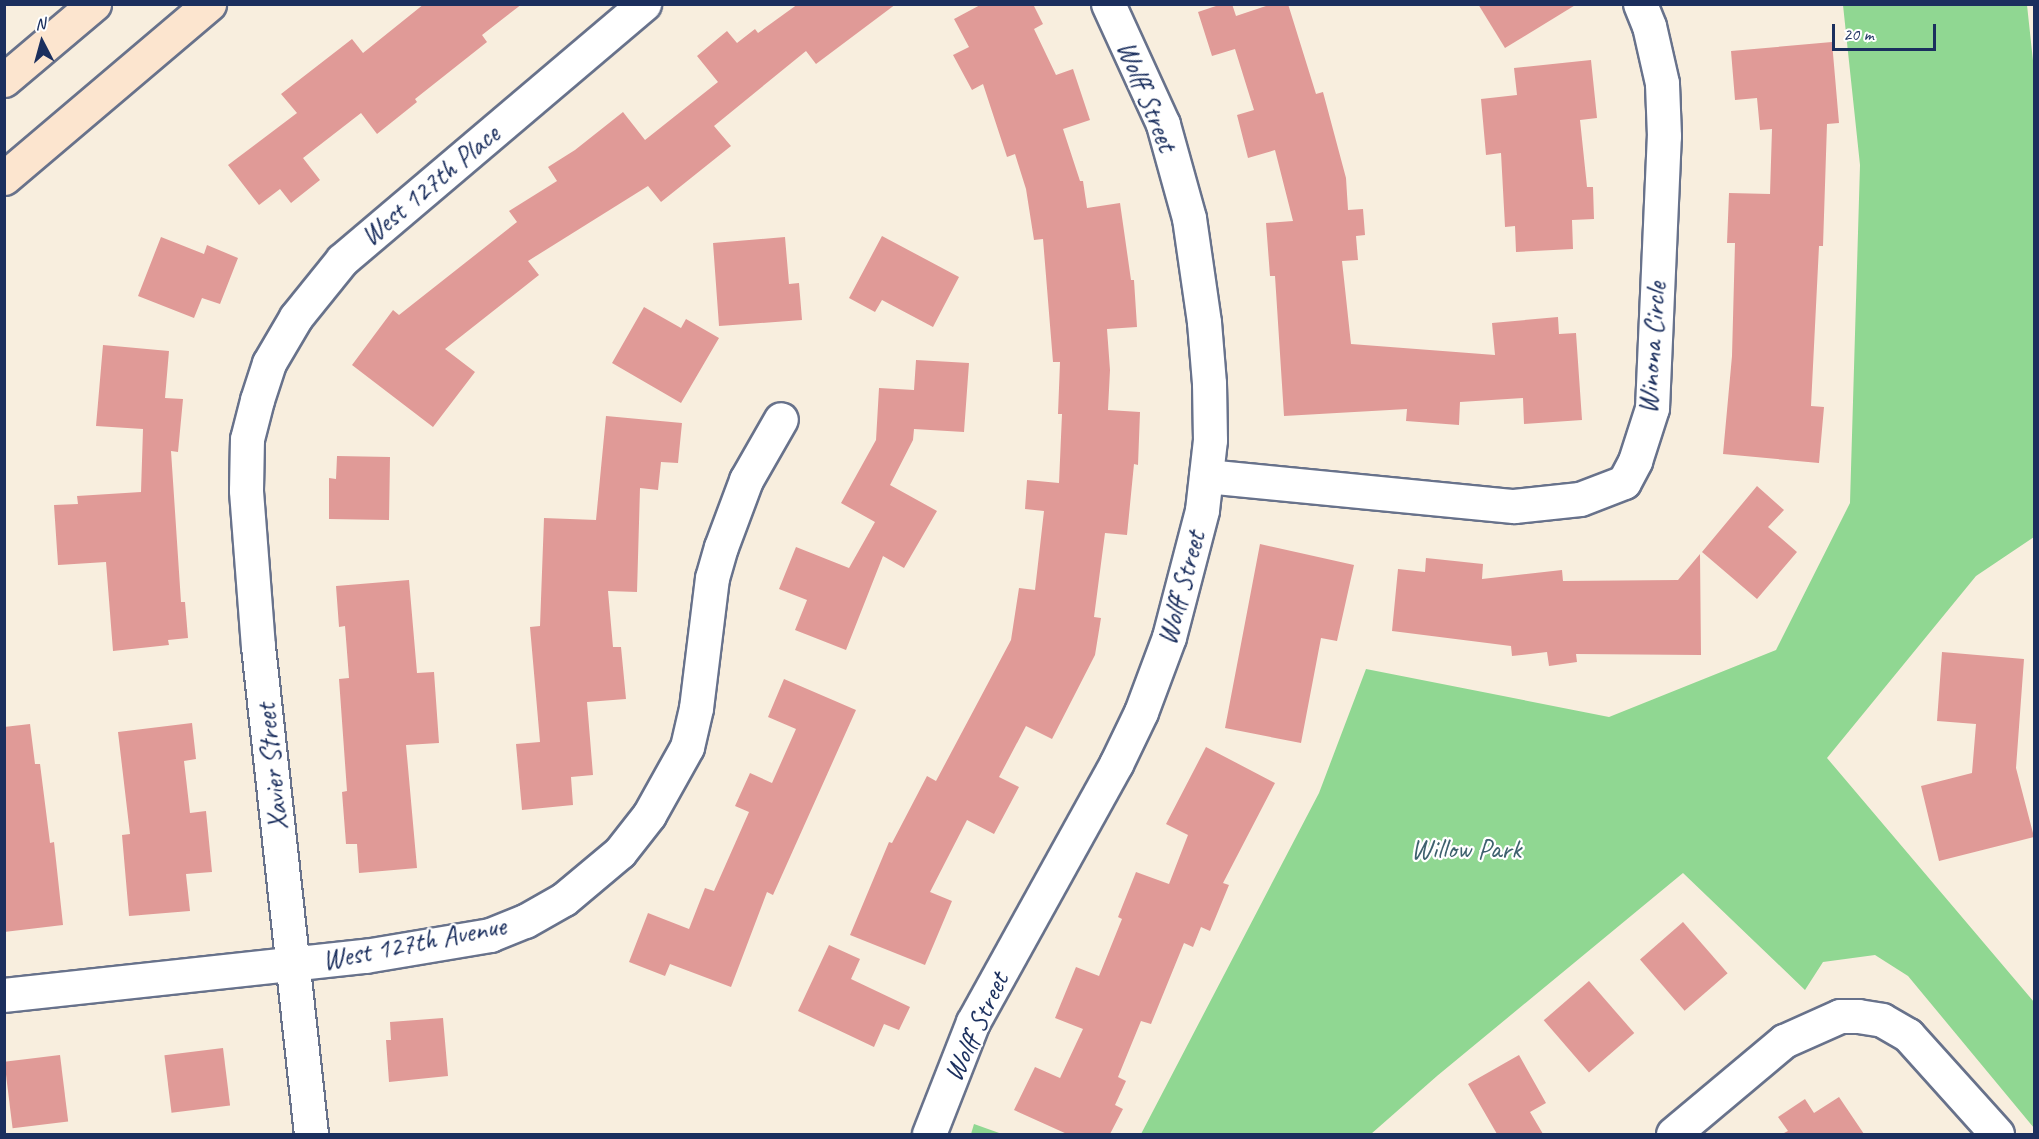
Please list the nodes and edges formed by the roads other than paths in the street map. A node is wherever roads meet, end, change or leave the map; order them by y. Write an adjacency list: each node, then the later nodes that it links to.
1 (94, 4): 6 (main road)
2 (209, 4): 7 (main road)
3 (644, 4): 8 (street, West 127th Place)
4 (1108, 4): 10 (street, Wolff Street)
5 (1640, 4): 10 (street, Winona Circle)
6 (4, 80)
7 (4, 178)
8 (256, 399): 11 (street, Xavier Street)
9 (781, 419): 11 (street, West 127th Avenue)
10 (1206, 476): 14 (street, Wolff Street)
11 (294, 964): 12 (street, West 127th Avenue); 13 (street, Xavier Street)
12 (4, 996)
13 (311, 1134)
14 (928, 1134)
15 (1673, 1134): 16 (street)
16 (1997, 1134)

